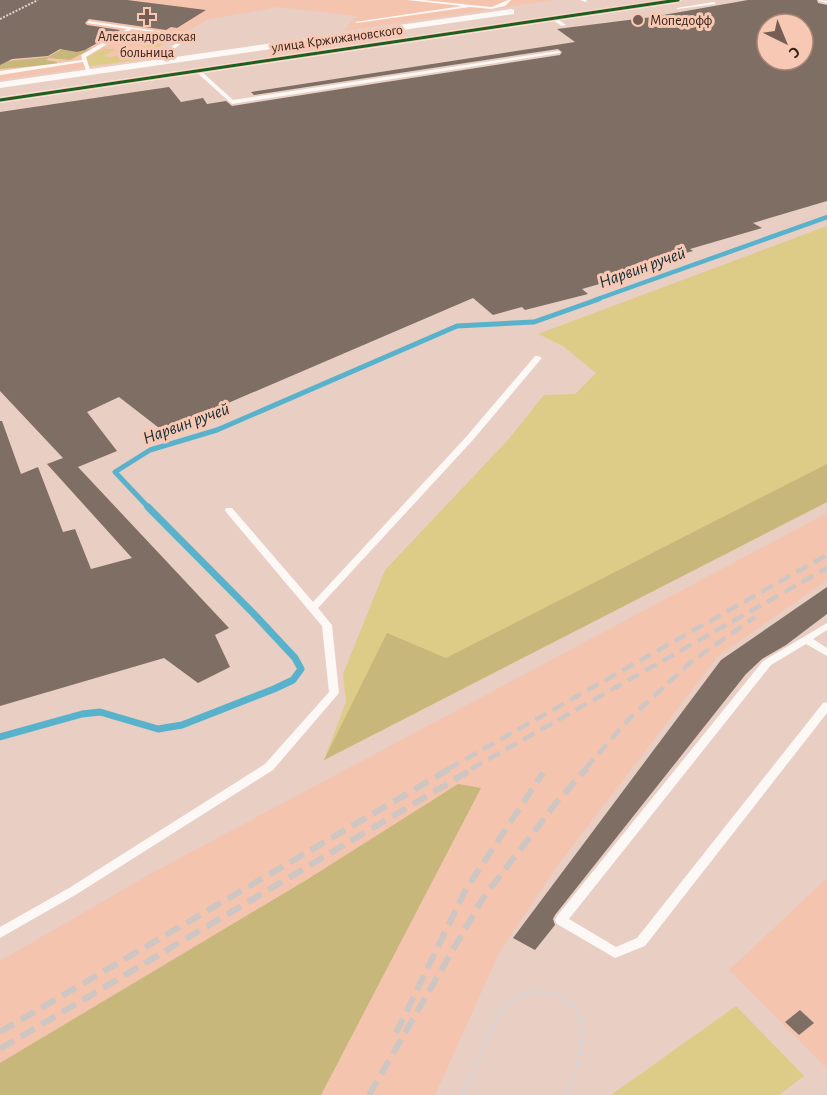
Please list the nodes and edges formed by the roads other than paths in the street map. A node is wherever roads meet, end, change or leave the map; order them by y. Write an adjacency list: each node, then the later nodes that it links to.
1 (409, 0): 10 (lane)
2 (509, 0): 10 (lane)
3 (596, 0): 5 (street)
4 (820, 0): 7 (lane)
5 (580, 2)
6 (674, 2): 9 (lane); 9 (lane); 12 (lane); 13 (street, улица Кржижановского)
7 (827, 2)
8 (714, 3): 9 (lane)
9 (693, 6)
10 (468, 7): 15 (lane)
11 (526, 10): 20 (street, улица Кржижановского)
12 (685, 12)
13 (553, 18): 16 (lane); 21 (street, улица Кржижановского)
14 (90, 22): 17 (lane)
15 (357, 22)
16 (564, 25)
17 (131, 28): 19 (lane); 20 (lane)
18 (558, 52): 21 (lane)
19 (83, 61): 22 (lane); 23 (lane)
20 (163, 62): 22 (street, улица Кржижановского)
21 (198, 71): 25 (street, улица Кржижановского)
22 (89, 72): 24 (street, улица Кржижановского)
23 (0, 73)
24 (0, 85)
25 (0, 100)
26 (538, 358): 28 (lane)
27 (229, 510): 28 (lane)
28 (313, 608): 33 (lane)
29 (827, 626): 30 (lane)
30 (807, 640): 31 (lane); 32 (lane)
31 (827, 653)
32 (827, 706)
33 (0, 933)

